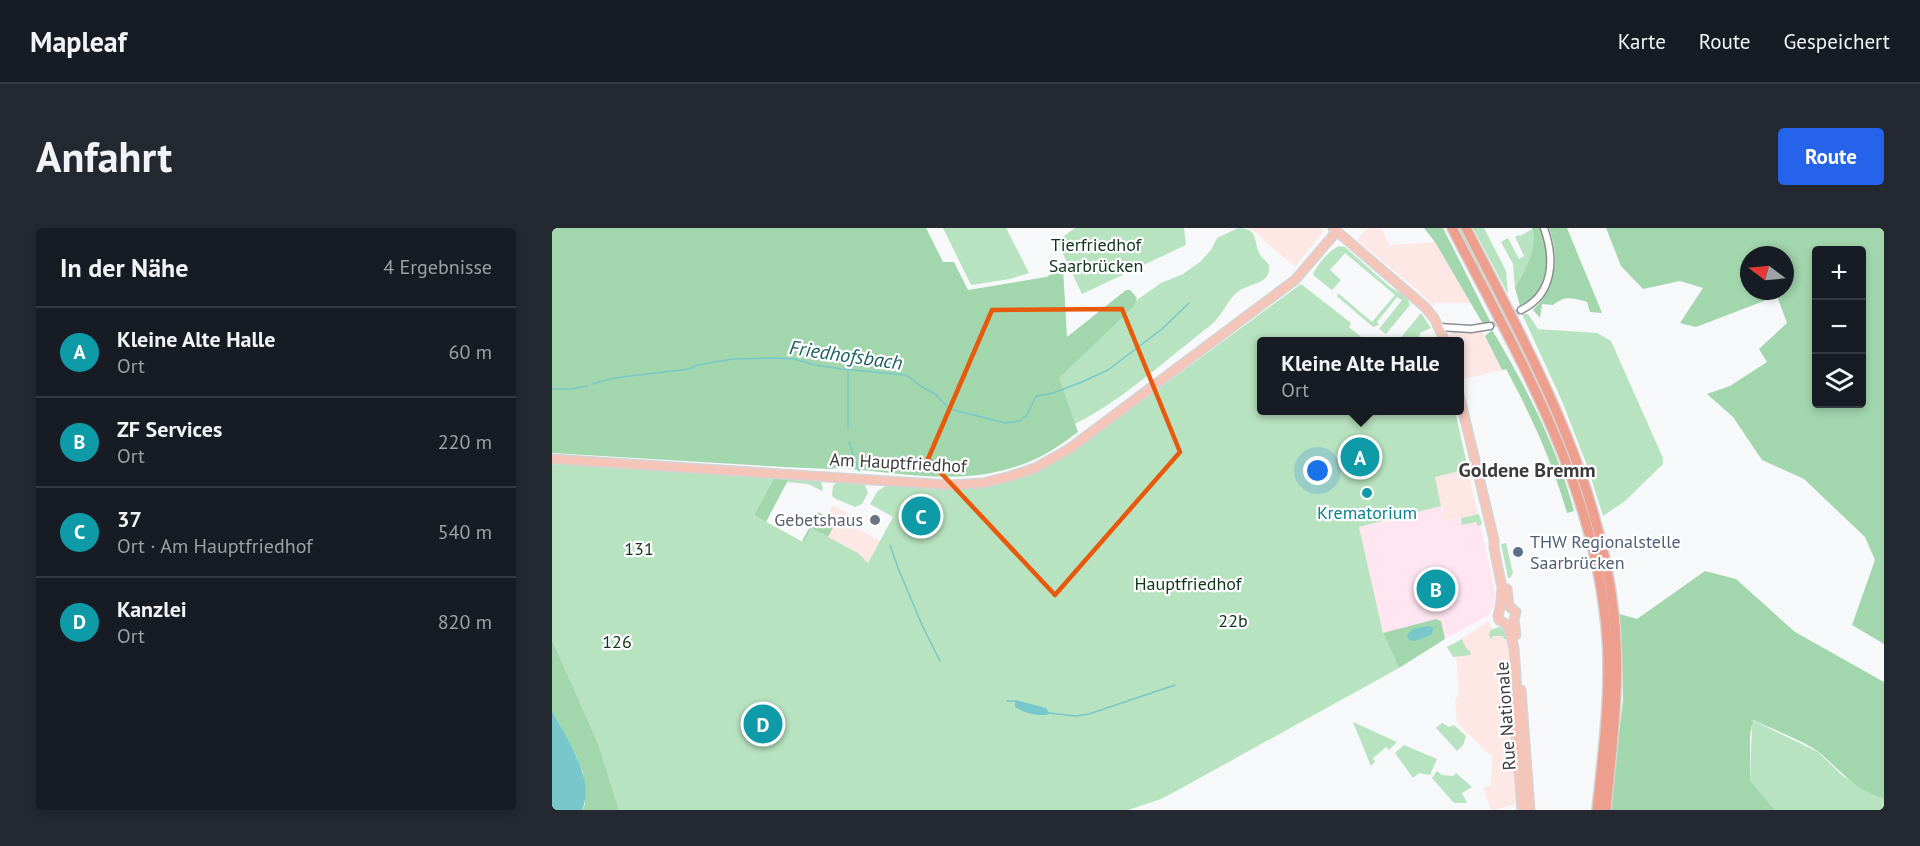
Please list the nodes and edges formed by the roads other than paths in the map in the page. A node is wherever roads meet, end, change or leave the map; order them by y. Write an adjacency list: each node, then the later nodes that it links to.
1 (1452, 228): 11 (highway)
2 (1466, 228): 11 (highway)
3 (1544, 228): 5 (street)
4 (1335, 230): 7 (main road); 10 (main road, Am Hauptfriedhof)
5 (1521, 310)
6 (1490, 326): 7 (street)
7 (1439, 327): 8 (main road)
8 (1443, 337)
9 (1464, 415): 12 (main road)
10 (557, 459)
11 (1590, 517): 13 (highway)
12 (1494, 540): 14 (main road); 15 (main road)
13 (1598, 549): 19 (highway); 20 (highway)
14 (1509, 606): 15 (main road); 16 (main road)
15 (1499, 610): 16 (main road)
16 (1510, 622): 17 (main road, Rue Nationale); 18 (main road, Rue Nationale)
17 (1522, 810)
18 (1530, 810)
19 (1597, 810)
20 (1606, 810)

